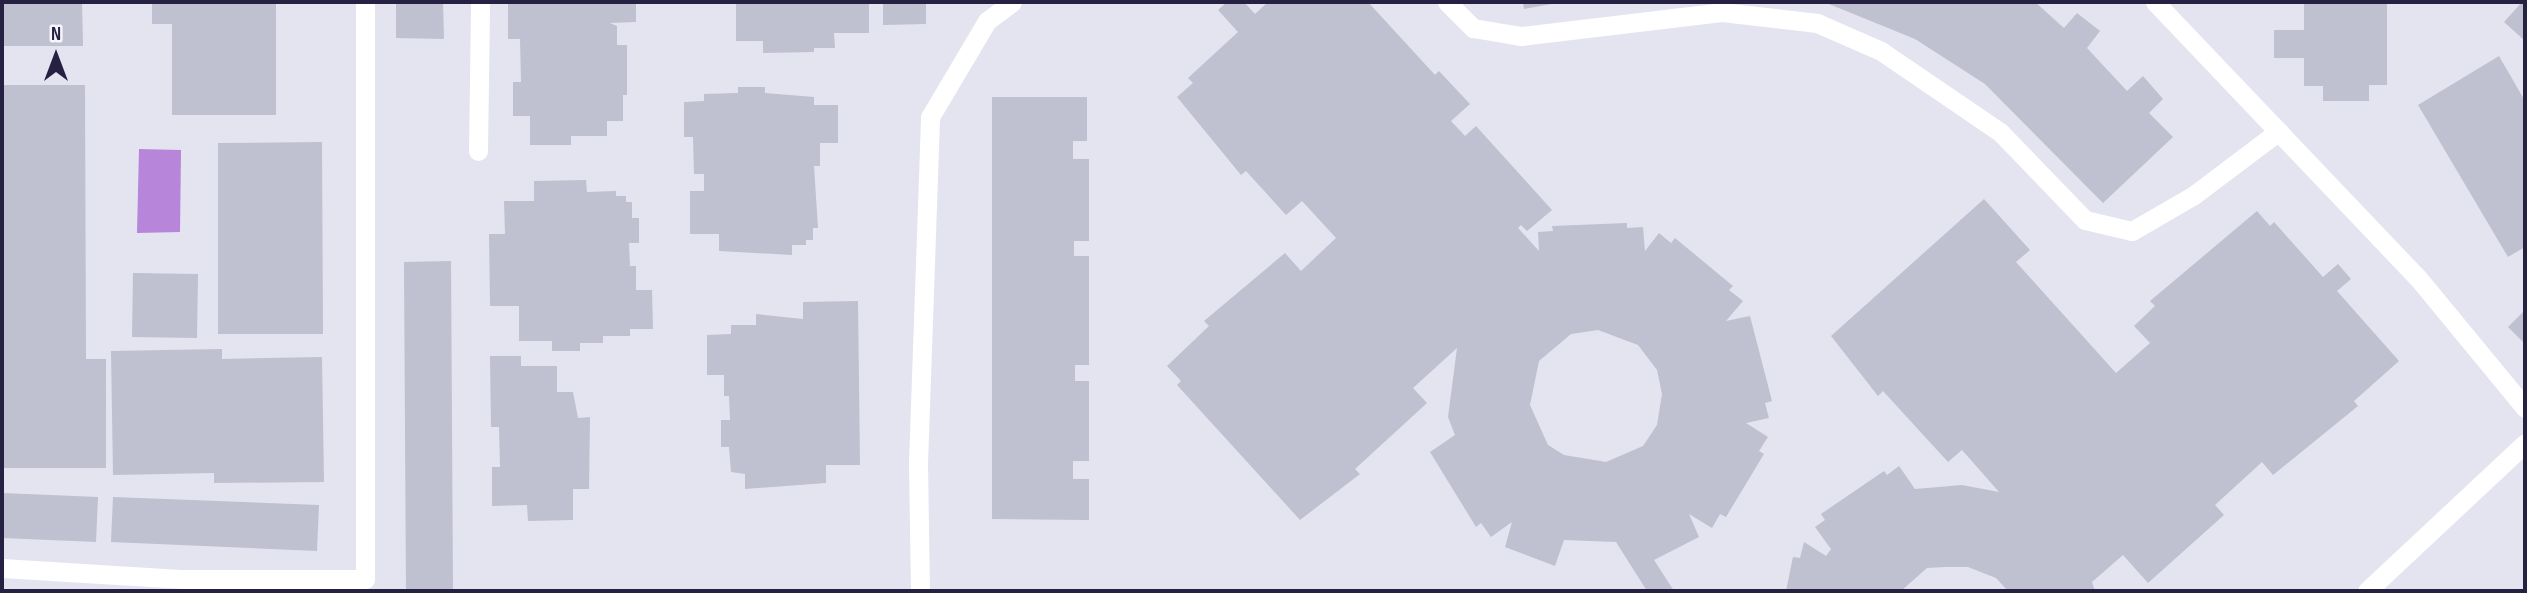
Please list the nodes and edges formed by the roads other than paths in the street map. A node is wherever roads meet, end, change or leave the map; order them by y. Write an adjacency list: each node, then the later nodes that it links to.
1 (365, 2): 11 (lane)
2 (480, 2): 7 (lane)
3 (1013, 2): 12 (lane)
4 (1447, 2): 6 (lane)
5 (2155, 2): 6 (lane)
6 (2279, 131): 8 (lane)
7 (478, 151)
8 (2525, 408)
9 (2525, 443): 13 (lane)
10 (2, 568): 11 (lane)
11 (184, 585)
12 (920, 591)
13 (2369, 591)

